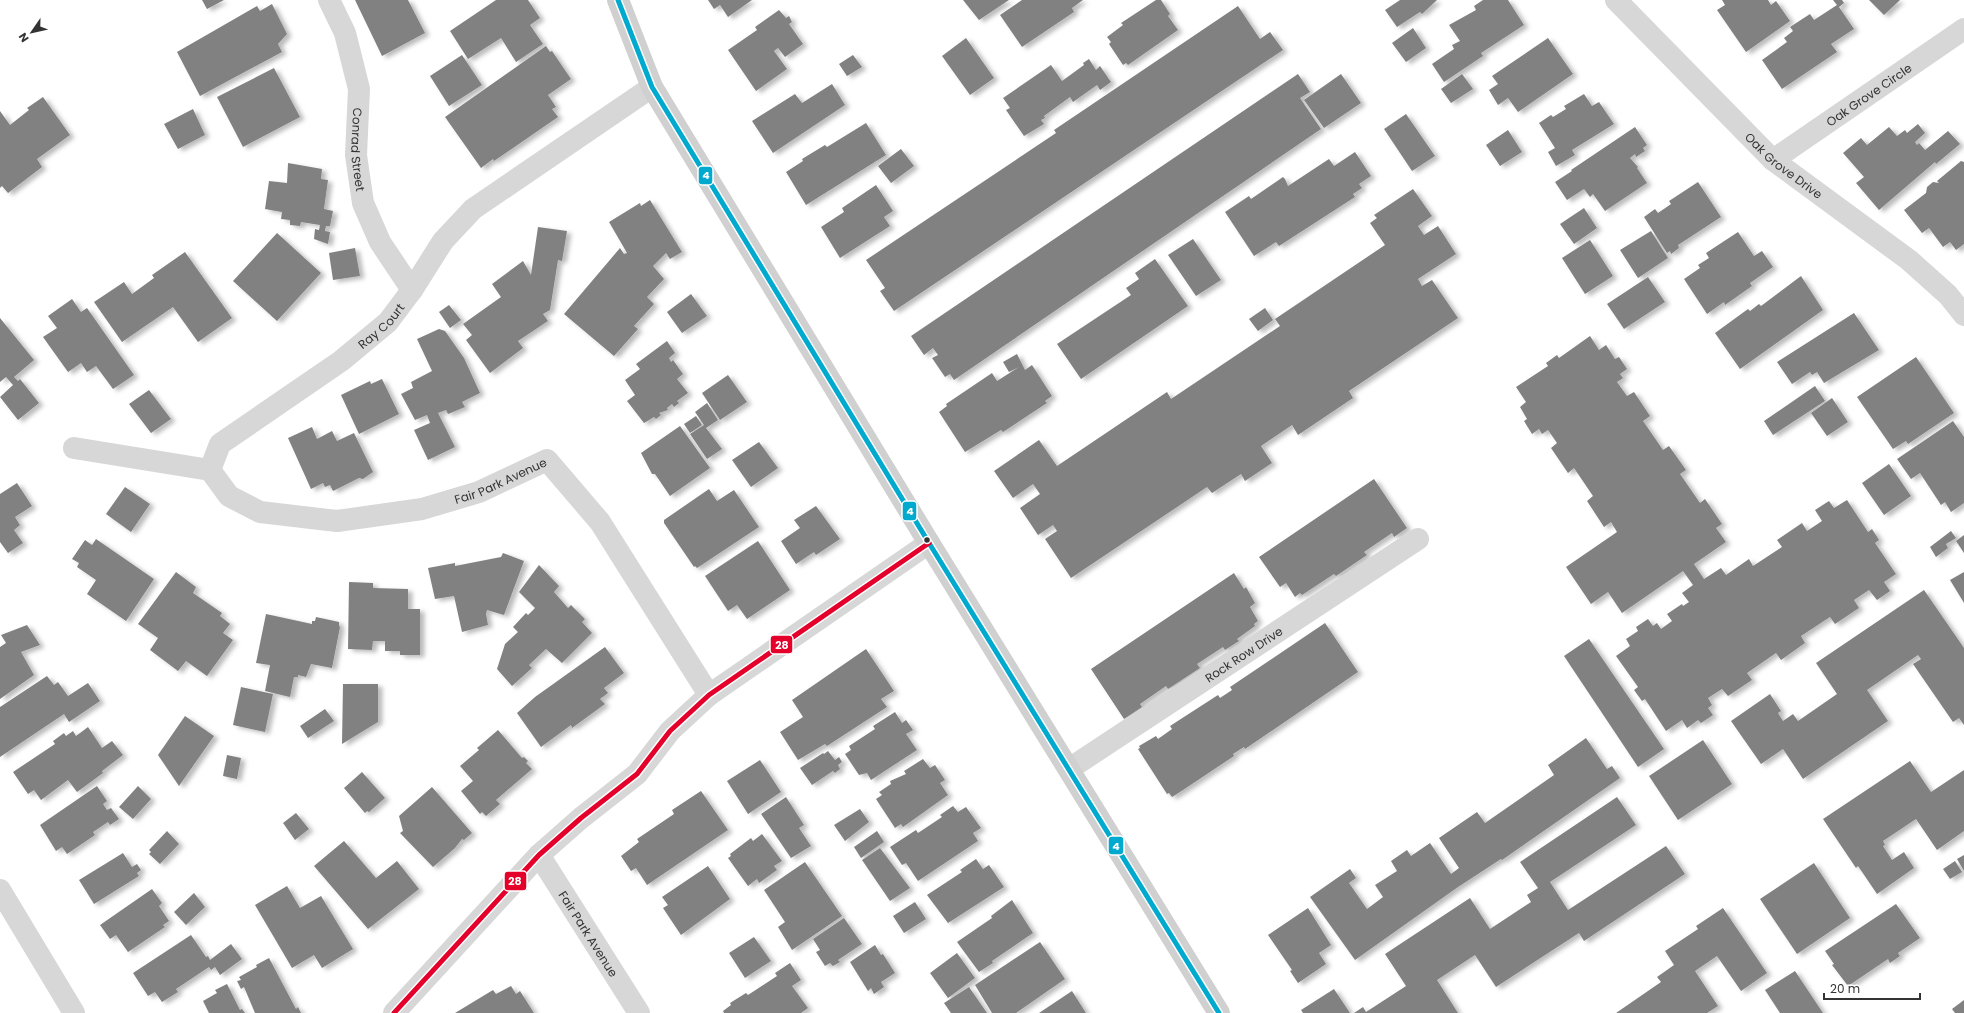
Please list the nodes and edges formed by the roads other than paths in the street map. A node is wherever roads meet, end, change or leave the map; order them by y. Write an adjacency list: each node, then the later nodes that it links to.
1 (329, 0): 7 (street, Conrad Street)
2 (618, 0): 5 (street)
3 (1616, 0): 6 (street, Oak Grove Drive)
4 (1964, 29): 6 (street, Oak Grove Circle)
5 (652, 87): 7 (street, Ray Court); 12 (street)
6 (1773, 160): 8 (street, Oak Grove Drive)
7 (412, 290): 10 (street, Ray Court)
8 (1964, 315)
9 (74, 448): 10 (street)
10 (210, 470): 13 (street, Fair Park Avenue)
11 (1418, 540): 14 (street, Rock Row Drive)
12 (929, 543): 13 (street); 14 (street)
13 (709, 695): 15 (street)
14 (1069, 769): 20 (street)
15 (539, 855): 18 (street); 19 (street, Fair Park Avenue)
16 (0, 890): 17 (street)
17 (74, 1013)
18 (394, 1013)
19 (639, 1013)
20 (1219, 1013)

